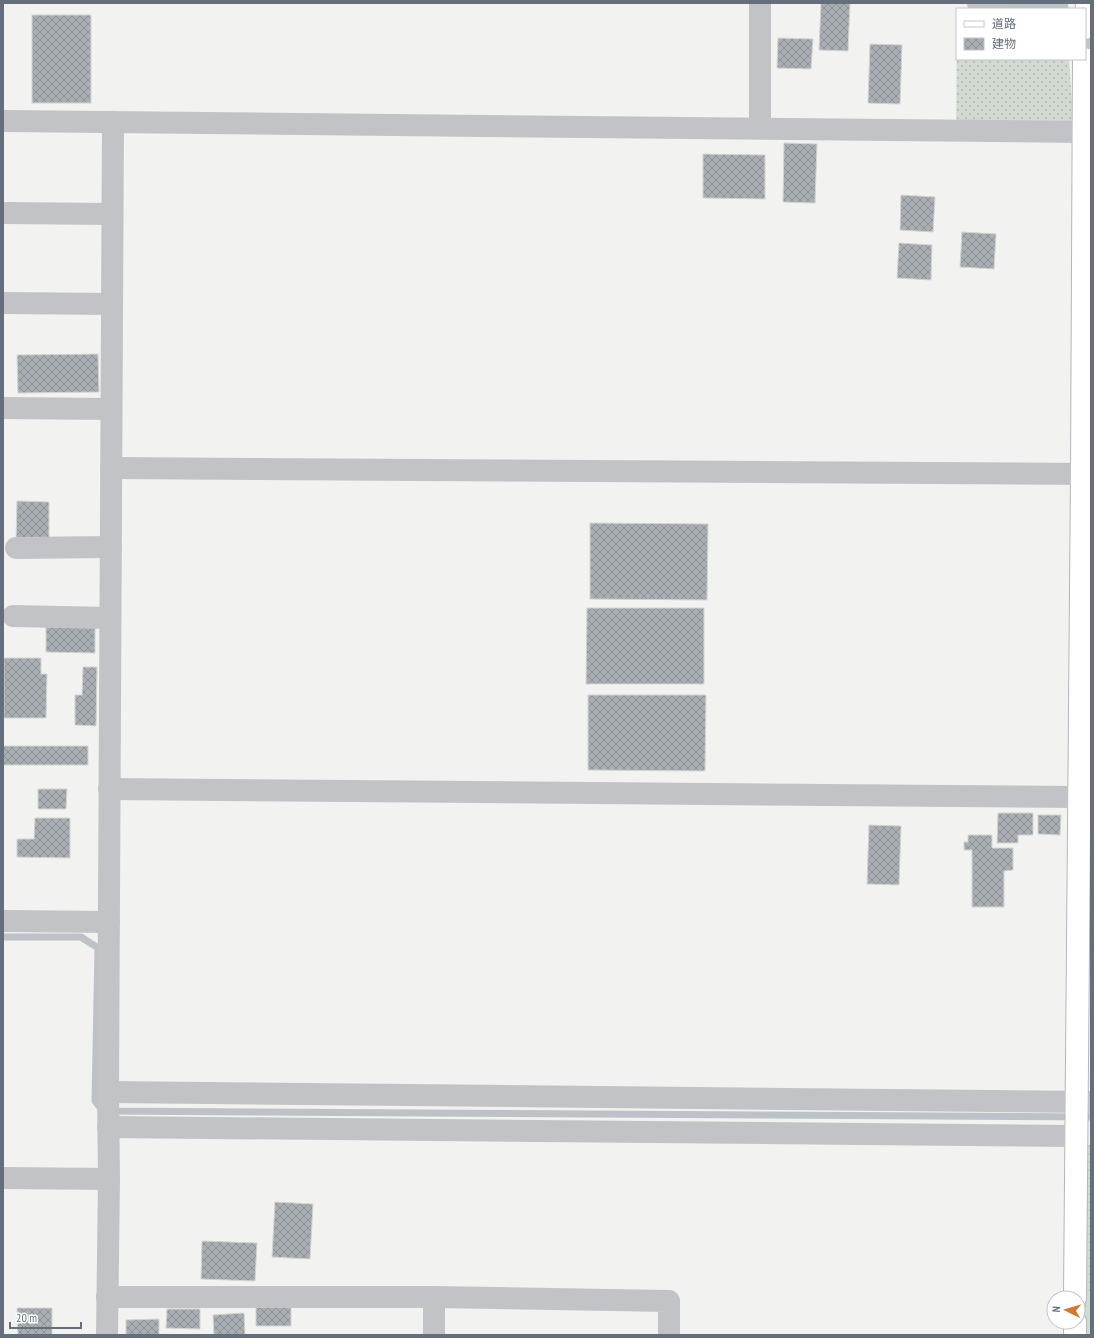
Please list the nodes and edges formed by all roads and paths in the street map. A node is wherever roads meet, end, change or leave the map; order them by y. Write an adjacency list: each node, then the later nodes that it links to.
1 (760, 3): 9 (street)
2 (978, 3): 4 (street)
3 (1087, 3): 5 (street)
4 (995, 8)
5 (1086, 16)
6 (1084, 60): 10 (street)
7 (3, 121): 8 (street)
8 (113, 122): 9 (street); 12 (street)
9 (760, 128): 10 (street)
10 (1083, 132): 18 (street)
11 (5, 213): 12 (street)
12 (112, 214): 14 (street)
13 (3, 303): 14 (street)
14 (112, 304): 16 (street)
15 (3, 408): 16 (street)
16 (111, 409): 17 (street)
17 (111, 468): 18 (street); 19 (street)
18 (1087, 474): 24 (street)
19 (111, 547): 20 (street); 22 (street)
20 (16, 548)
21 (13, 616): 22 (street)
22 (110, 618): 23 (street)
23 (109, 789): 24 (street); 26 (street)
24 (1080, 797): 28 (street)
25 (3, 921): 26 (street)
26 (109, 922): 27 (street)
27 (108, 1092): 28 (street); 29 (street)
28 (1084, 1102): 30 (street)
29 (108, 1127): 30 (street); 32 (street)
30 (1081, 1142): 33 (street)
31 (3, 1178): 32 (street)
32 (109, 1179): 34 (street)
33 (1075, 1290)
34 (107, 1297): 35 (street); 36 (street)
35 (434, 1297): 37 (street); 38 (street)
36 (107, 1335)
37 (434, 1335)
38 (669, 1335)

